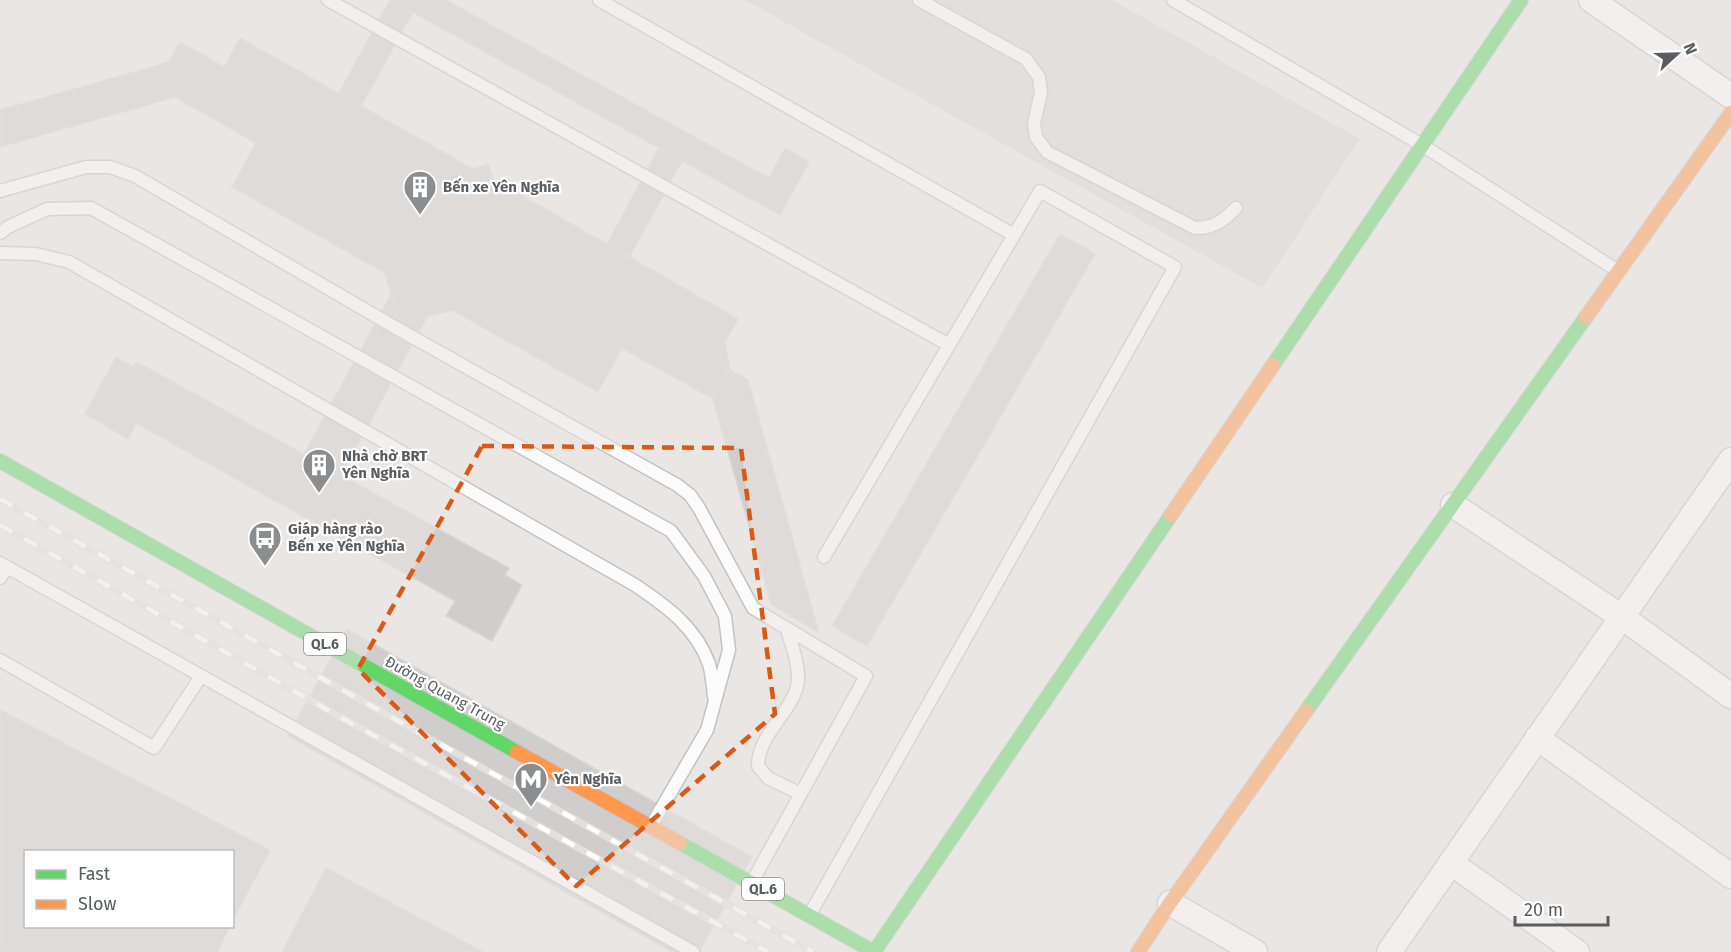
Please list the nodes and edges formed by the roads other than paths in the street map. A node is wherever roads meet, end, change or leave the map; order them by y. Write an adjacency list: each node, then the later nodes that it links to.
1 (328, 0): 16 (lane)
2 (599, 0): 13 (lane)
3 (919, 0): 11 (lane)
4 (1173, 0): 9 (lane)
5 (1521, 0): 9 (main road)
6 (1591, 0): 7 (street)
7 (1731, 96)
8 (1731, 113): 15 (main road)
9 (1422, 145): 15 (lane); 38 (main road)
10 (0, 191): 24 (lane)
11 (1236, 208)
12 (0, 233): 28 (lane)
13 (1014, 235): 16 (lane); 36 (lane)
14 (0, 254): 28 (lane)
15 (1619, 272): 19 (main road)
16 (949, 345): 20 (lane)
17 (0, 460): 31 (main road, Đường Quang Trung / QL.6)
18 (1731, 460): 23 (street)
19 (1453, 505): 23 (street); 35 (main road)
20 (824, 557)
21 (4, 565): 22 (lane); 26 (lane)
22 (0, 578)
23 (1622, 617): 27 (street); 29 (street)
24 (787, 630): 30 (lane); 30 (lane)
25 (0, 660): 26 (lane)
26 (201, 676): 37 (lane)
27 (1731, 696)
28 (716, 703): 31 (lane)
29 (1537, 738): 32 (street); 33 (street)
30 (801, 794): 34 (lane)
31 (650, 827): 34 (main road, Đường Quang Trung / QL.6)
32 (1451, 863): 41 (street); 42 (street)
33 (1731, 876)
34 (752, 883): 36 (main road, Đường Quang Trung / QL.6)
35 (1170, 903): 39 (main road); 40 (street)
36 (809, 915): 38 (main road, Đường Quang Trung / QL.6)
37 (693, 952)
38 (874, 952)
39 (1138, 952)
40 (1255, 952)
41 (1389, 952)
42 (1577, 952)

